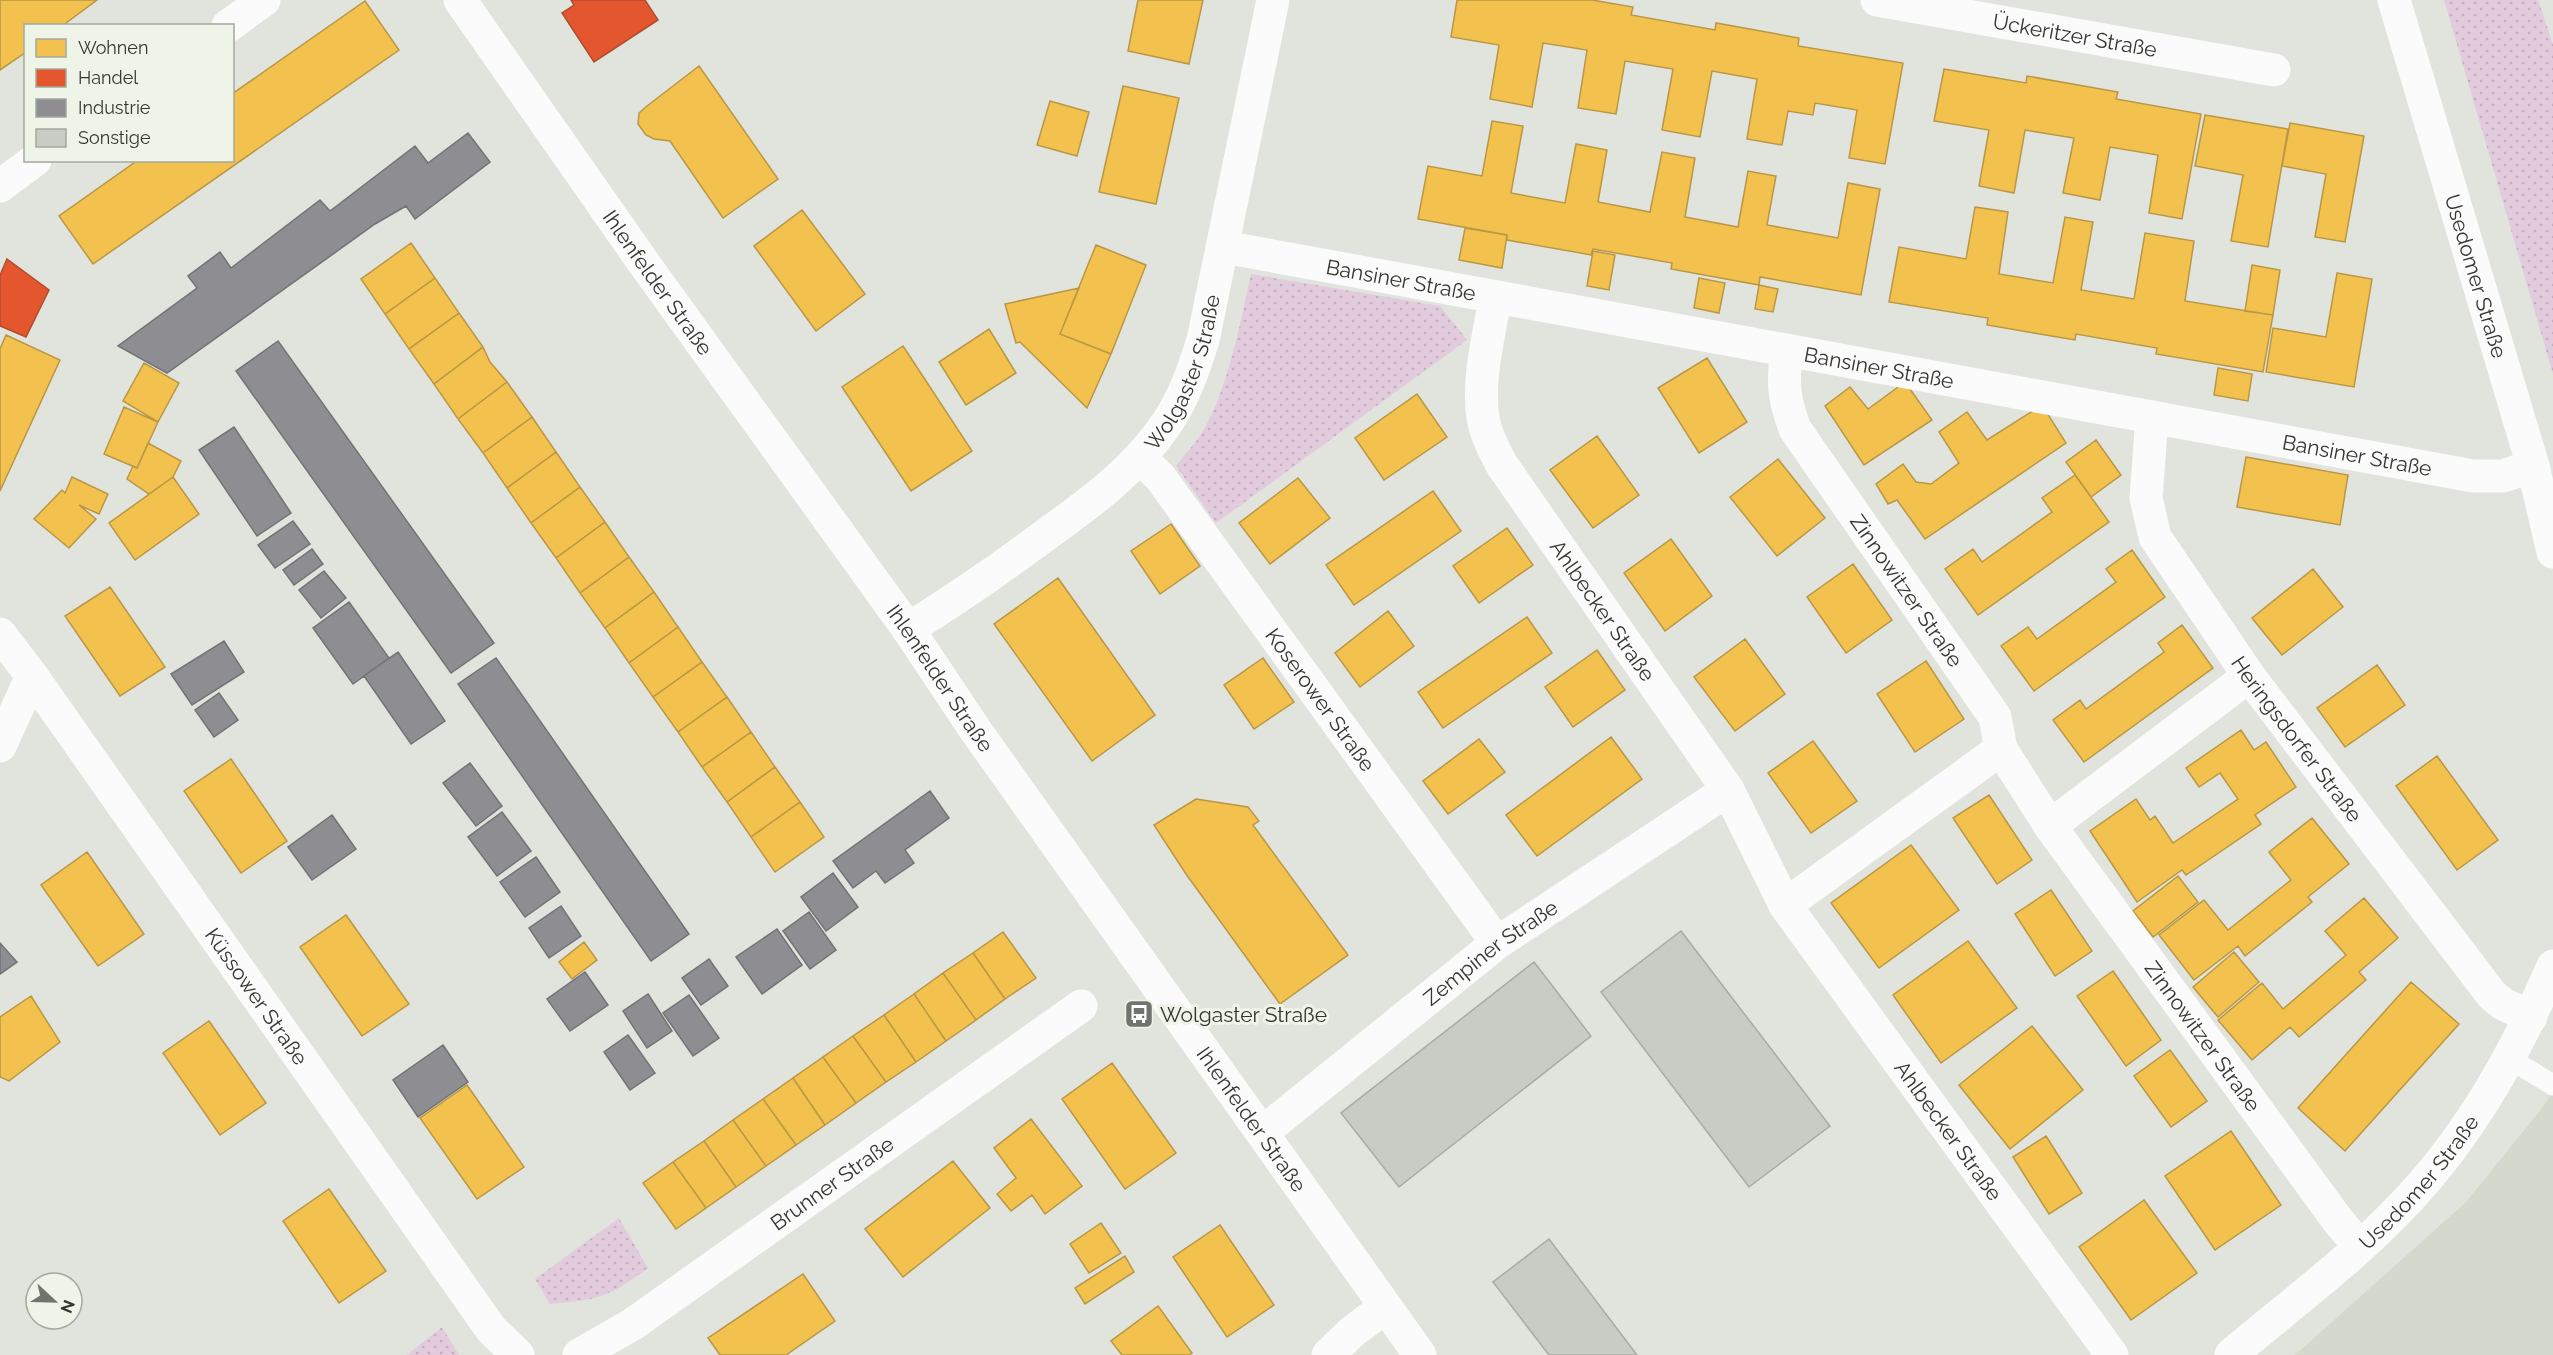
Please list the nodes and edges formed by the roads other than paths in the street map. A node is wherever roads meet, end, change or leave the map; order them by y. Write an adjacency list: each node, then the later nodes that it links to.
1 (264, 0): 6 (street)
2 (460, 0): 17 (street, Ihlenfelder Straße)
3 (1273, 0): 10 (street, Wolgaster Straße)
4 (1877, 0): 7 (street, Ückeritzer Straße)
5 (2394, 0): 15 (street, Usedomer Straße)
6 (231, 24)
7 (2274, 70)
8 (32, 162): 9 (street)
9 (0, 186)
10 (1224, 248): 11 (street, Bansiner Straße); 14 (street, Wolgaster Straße)
11 (1495, 299): 12 (street, Bansiner Straße); 23 (street, Ahlbecker Straße)
12 (1786, 351): 13 (street, Bansiner Straße); 22 (street, Zinnowitzer Straße)
13 (2152, 417): 15 (street, Bansiner Straße); 20 (street, Heringsdorfer Straße)
14 (1140, 458): 17 (street, Wolgaster Straße); 26 (street, Koserower Straße)
15 (2534, 466): 16 (street, Usedomer Straße)
16 (2553, 552)
17 (908, 629): 32 (street, Ihlenfelder Straße)
18 (0, 634): 19 (street, Küssower Straße)
19 (32, 676): 21 (street); 35 (street, Küssower Straße)
20 (2250, 676): 24 (street); 29 (street, Heringsdorfer Straße)
21 (0, 746)
22 (2001, 749): 24 (street, Zinnowitzer Straße); 25 (street)
23 (1728, 790): 25 (street, Ahlbecker Straße); 26 (street, Zempiner Straße)
24 (2050, 826): 33 (street, Zinnowitzer Straße)
25 (1785, 904): 39 (street, Ahlbecker Straße)
26 (1497, 943): 32 (street, Zempiner Straße)
27 (2553, 966): 29 (street, Usedomer Straße)
28 (1081, 1006): 36 (street, Brunner Straße)
29 (2531, 1017): 30 (street, Usedomer Straße)
30 (2510, 1059): 31 (lane); 33 (street, Usedomer Straße)
31 (2553, 1086)
32 (1263, 1132): 34 (street, Ihlenfelder Straße)
33 (2359, 1246): 40 (street, Usedomer Straße)
34 (1385, 1307): 37 (street); 38 (street, Ihlenfelder Straße)
35 (518, 1355)
36 (579, 1355)
37 (1328, 1355)
38 (1420, 1355)
39 (2112, 1355)
40 (2231, 1355)

